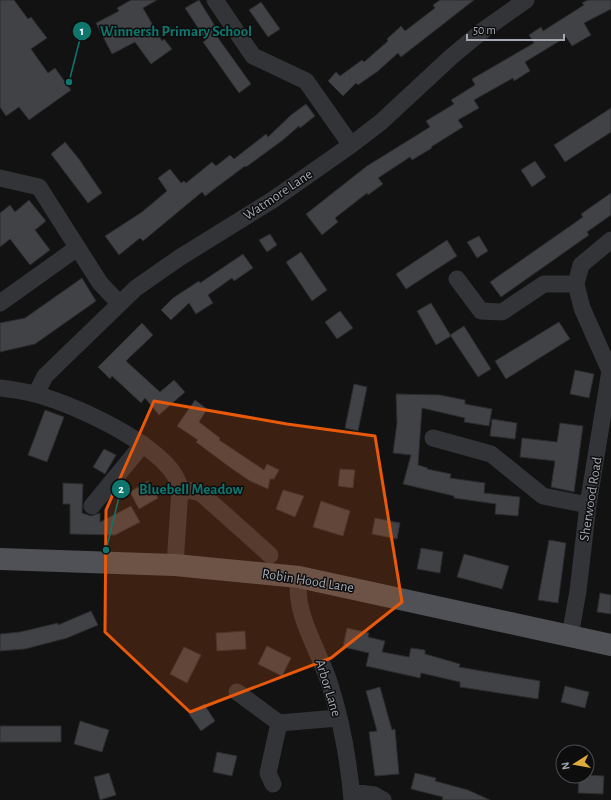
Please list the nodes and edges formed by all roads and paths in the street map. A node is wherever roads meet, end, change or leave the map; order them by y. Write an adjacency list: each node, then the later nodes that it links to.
1 (215, 0): 3 (street)
2 (526, 0): 3 (street, Watmore Lane)
3 (351, 145): 10 (street, Watmore Lane)
4 (0, 178): 6 (street)
5 (611, 240): 8 (street, Sherwood Road)
6 (77, 248): 9 (street); 10 (street)
7 (457, 280): 8 (street)
8 (576, 284): 14 (street, Sherwood Road)
9 (0, 303)
10 (119, 303): 12 (street, Watmore Lane)
11 (0, 388): 12 (street)
12 (36, 394): 15 (street)
13 (433, 438): 17 (street)
14 (606, 438): 17 (street, Sherwood Road)
15 (143, 444): 16 (street); 18 (street)
16 (180, 489): 19 (street); 21 (street)
17 (588, 505): 23 (street, Sherwood Road)
18 (92, 506)
19 (270, 555)
20 (0, 559): 21 (main road, Robin Hood Lane)
21 (174, 565): 22 (main road, Robin Hood Lane)
22 (299, 577): 23 (main road, Robin Hood Lane); 26 (street, Arbor Lane)
23 (570, 636): 24 (main road, Robin Hood Lane)
24 (611, 645)
25 (237, 692): 27 (street)
26 (338, 718): 27 (street); 29 (street, Arbor Lane)
27 (279, 723): 28 (street)
28 (273, 784)
29 (351, 796): 30 (street)
30 (383, 800)

